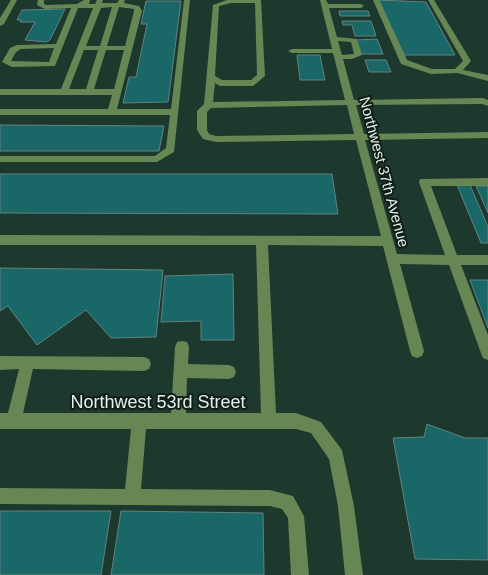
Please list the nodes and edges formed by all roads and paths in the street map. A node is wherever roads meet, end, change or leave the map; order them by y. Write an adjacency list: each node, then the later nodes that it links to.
1 (14, 0): 15 (street)
2 (41, 0): 14 (street)
3 (187, 0): 35 (street)
4 (231, 0): 5 (street); 24 (street)
5 (258, 0): 24 (street)
6 (376, 0): 23 (street)
7 (431, 0): 23 (street)
8 (86, 1): 9 (street); 14 (street)
9 (98, 3): 12 (street); 14 (street); 18 (street)
10 (324, 3): 11 (street); 16 (street, Northwest 37th Avenue)
11 (336, 3): 13 (street)
12 (119, 4): 19 (street); 20 (street)
13 (361, 6)
14 (75, 7): 17 (street)
15 (0, 24)
16 (333, 39): 22 (street, Northwest 37th Avenue); 22 (street)
17 (59, 46): 17 (street)
18 (81, 48): 19 (street); 27 (street)
19 (102, 48): 20 (street); 28 (street)
20 (128, 48): 29 (street)
21 (292, 52): 22 (street)
22 (337, 54): 31 (street, Northwest 37th Avenue)
23 (456, 71): 25 (street)
24 (211, 77): 32 (street)
25 (488, 78)
26 (0, 92): 27 (street)
27 (64, 92): 28 (street)
28 (88, 92): 29 (street)
29 (117, 92): 34 (street)
30 (488, 103): 31 (street)
31 (351, 104): 32 (street); 37 (street, Northwest 37th Avenue)
32 (208, 105): 37 (street)
33 (0, 112): 34 (street)
34 (112, 112): 35 (street)
35 (175, 112): 38 (street)
36 (488, 135): 37 (street)
37 (360, 138): 42 (street, Northwest 37th Avenue)
38 (0, 159)
39 (488, 182): 44 (street)
40 (0, 240): 41 (street)
41 (262, 241): 42 (street); 57 (street)
42 (387, 241): 43 (street, Northwest 37th Avenue)
43 (392, 260): 44 (street); 47 (street, Northwest 37th Avenue)
44 (454, 260): 45 (street); 48 (street)
45 (488, 260)
46 (182, 347): 52 (street)
47 (417, 351)
48 (488, 353)
49 (28, 362): 50 (street); 51 (street); 54 (street)
50 (0, 363)
51 (144, 364)
52 (181, 371): 53 (street); 56 (street)
53 (229, 372)
54 (7, 421): 55 (street, Northwest 53rd Street)
55 (139, 421): 56 (street, Northwest 53rd Street); 59 (street)
56 (178, 421): 57 (street, Northwest 53rd Street)
57 (269, 421): 61 (street, Northwest 53rd Street)
58 (0, 496): 59 (street)
59 (132, 497): 60 (street)
60 (300, 575)
61 (354, 575)

